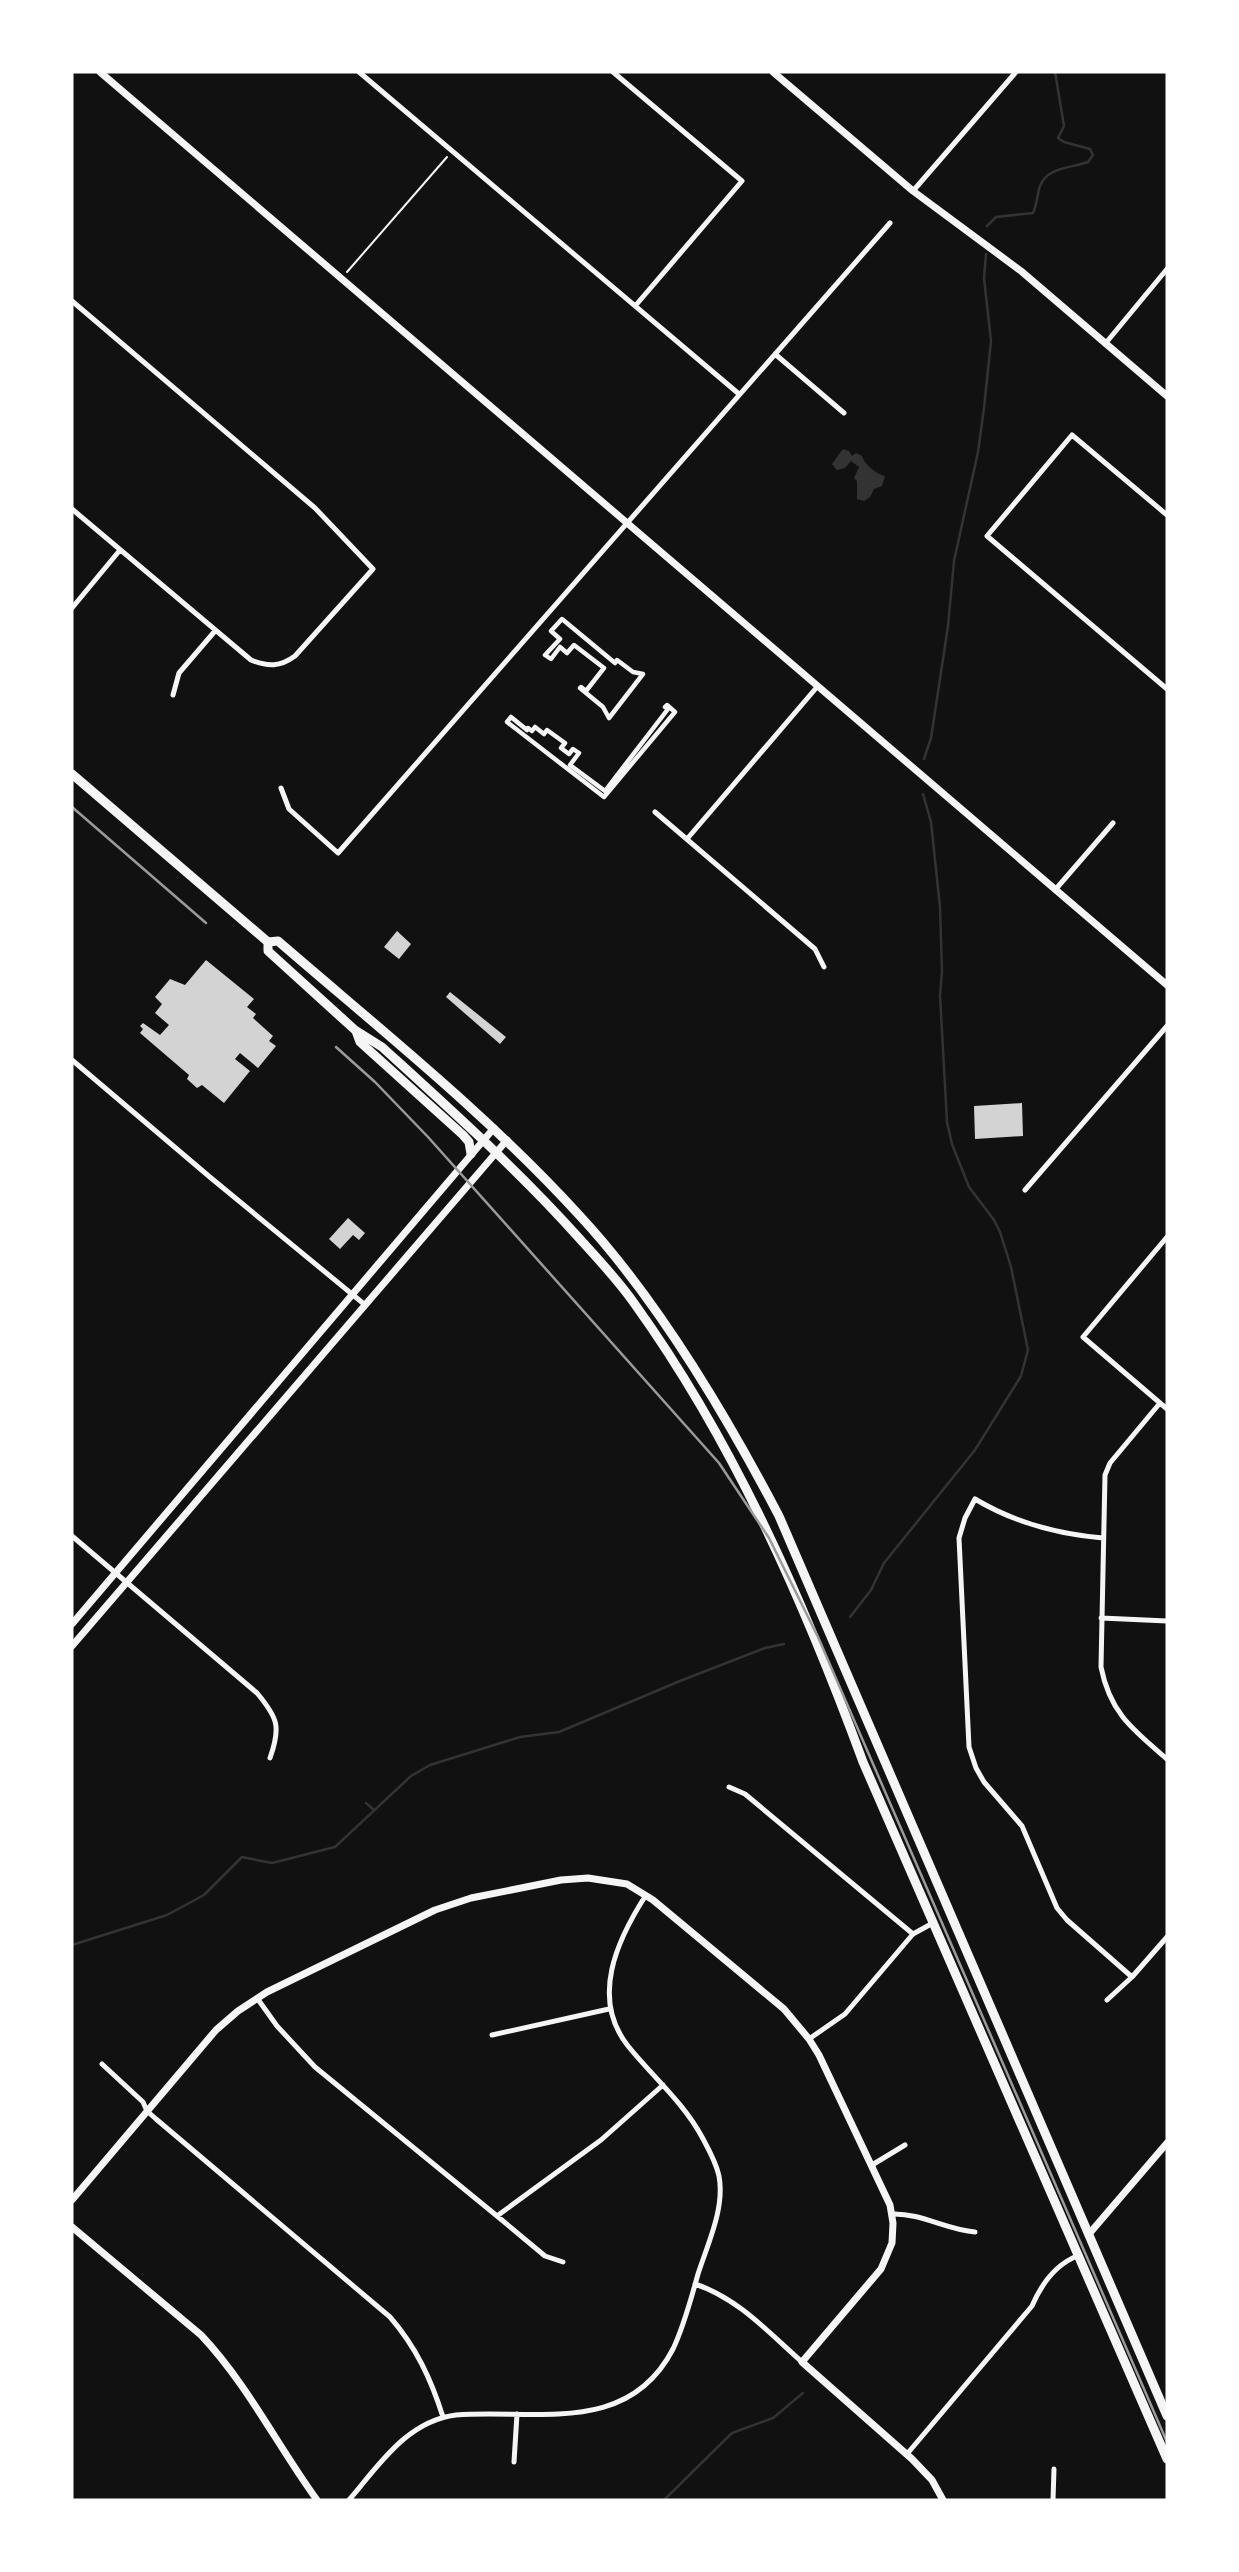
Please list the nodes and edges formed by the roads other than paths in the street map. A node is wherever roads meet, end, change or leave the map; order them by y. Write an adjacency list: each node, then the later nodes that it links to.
1 (100, 72): 18 (street)
2 (359, 72): 10 (street)
3 (613, 72): 10 (street)
4 (774, 72): 6 (street)
5 (1016, 72): 6 (street)
6 (913, 191): 11 (street)
7 (890, 223): 12 (street)
8 (1167, 269): 11 (street)
9 (72, 301): 21 (street)
10 (636, 305): 13 (street)
11 (1105, 344): 14 (street)
12 (775, 354): 13 (street); 15 (street)
13 (739, 394): 18 (street)
14 (1167, 396)
15 (844, 413)
16 (72, 509): 19 (street)
17 (1167, 515): 23 (street)
18 (626, 523): 22 (street); 27 (street)
19 (120, 550): 20 (street); 21 (street)
20 (72, 608)
21 (215, 631): 24 (street)
22 (817, 687): 31 (street); 32 (street)
23 (1167, 689)
24 (173, 695)
25 (609, 718): 25 (street)
26 (72, 774): 33 (main road)
27 (281, 788)
28 (604, 797): 28 (street)
29 (655, 812): 31 (street)
30 (1114, 823): 32 (street)
31 (687, 839): 34 (street)
32 (1055, 890): 35 (street)
33 (268, 942): 37 (main road); 39 (main road)
34 (824, 967)
35 (1167, 985)
36 (1167, 1026): 44 (street)
37 (355, 1030): 40 (main road); 43 (main road)
38 (72, 1060): 46 (street)
39 (494, 1128): 40 (street); 41 (main road)
40 (483, 1140): 42 (main road); 43 (street)
41 (507, 1140): 42 (street); 82 (main road)
42 (497, 1152): 47 (street); 62 (main road)
43 (471, 1154): 46 (street)
44 (1026, 1190)
45 (1167, 1237): 48 (street)
46 (351, 1295): 47 (street); 52 (street)
47 (364, 1304): 53 (street)
48 (1160, 1403): 49 (street); 51 (street)
49 (1167, 1409)
50 (72, 1536): 52 (street)
51 (1103, 1538): 54 (street); 65 (street)
52 (115, 1572): 53 (street); 56 (street)
53 (127, 1582): 57 (street); 58 (street)
54 (1101, 1618): 55 (street); 59 (street)
55 (1167, 1620)
56 (72, 1624)
57 (72, 1646)
58 (270, 1758)
59 (1167, 1759)
60 (729, 1787): 63 (street)
61 (646, 1895): 66 (street); 68 (street); 70 (street)
62 (933, 1923): 63 (street); 83 (main road)
63 (913, 1934): 70 (street)
64 (1167, 1937): 65 (street)
65 (1132, 1977): 67 (street)
66 (257, 1998): 73 (street); 79 (street)
67 (1107, 2000)
68 (609, 2009): 69 (street); 72 (street)
69 (492, 2035)
70 (808, 2039): 76 (street)
71 (102, 2064): 73 (street)
72 (663, 2085): 79 (street); 85 (street)
73 (147, 2111): 77 (street); 89 (street)
74 (1167, 2143): 82 (street)
75 (905, 2145): 76 (street)
76 (872, 2165): 78 (street)
77 (72, 2200)
78 (892, 2214): 81 (street); 86 (street)
79 (497, 2216): 84 (street)
80 (72, 2227): 94 (street)
81 (975, 2232)
82 (1089, 2234): 88 (main road)
83 (1077, 2256): 90 (street); 91 (main road)
84 (563, 2262)
85 (695, 2284): 86 (street); 87 (street)
86 (802, 2362): 90 (street)
87 (517, 2414): 89 (street); 92 (street)
88 (1167, 2416)
89 (443, 2417): 95 (street)
90 (907, 2454): 96 (street)
91 (1167, 2459)
92 (514, 2462)
93 (1054, 2469): 97 (street)
94 (317, 2500)
95 (349, 2500)
96 (943, 2500)
97 (1053, 2500)

